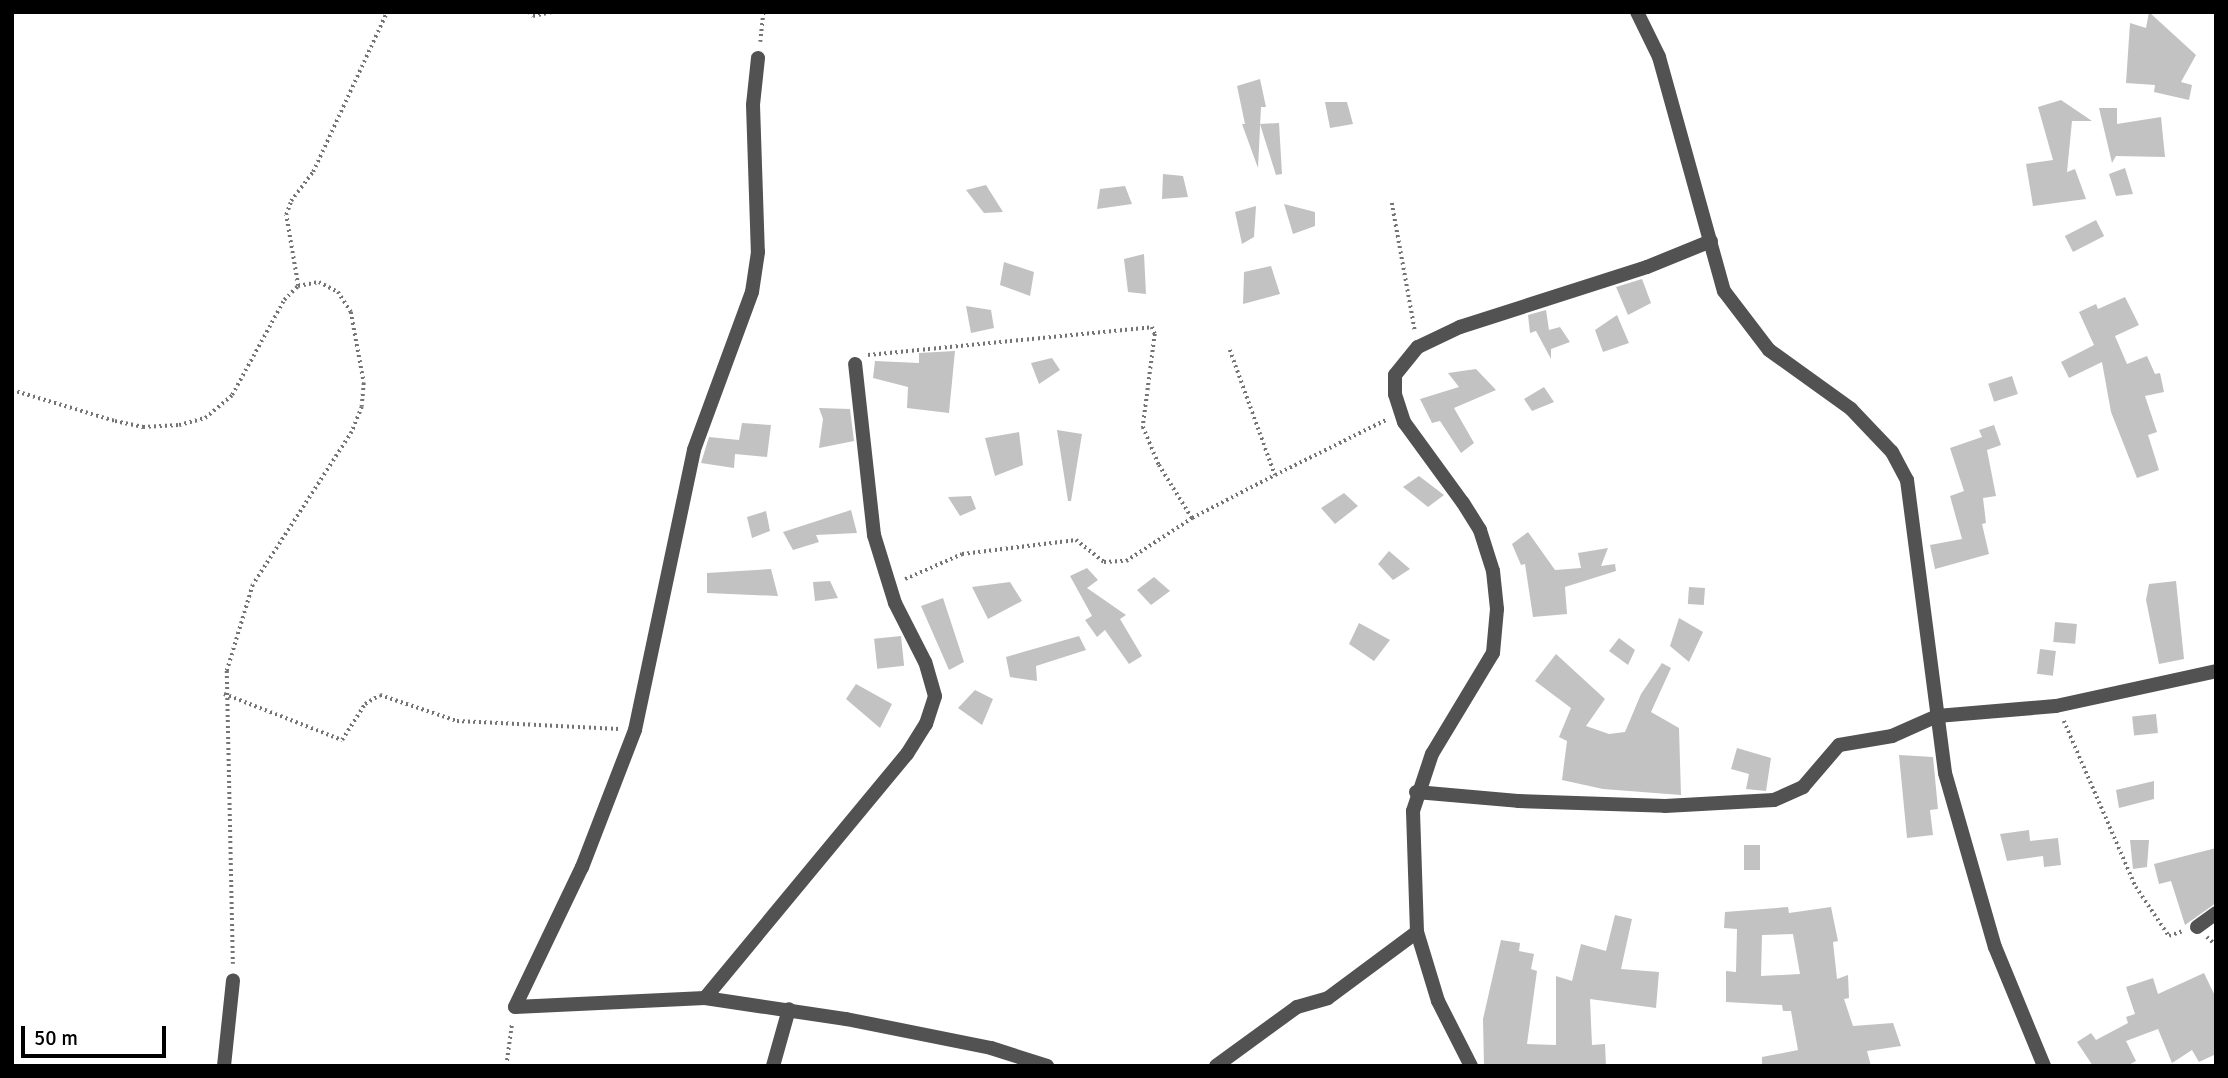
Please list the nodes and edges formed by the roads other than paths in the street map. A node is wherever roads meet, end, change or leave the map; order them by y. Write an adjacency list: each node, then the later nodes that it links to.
1 (1637, 12): 3 (street)
2 (758, 58): 12 (street)
3 (1711, 241): 6 (street); 7 (street)
4 (855, 364): 12 (street)
5 (2216, 671): 6 (street)
6 (1937, 716): 7 (street); 19 (street)
7 (1416, 792): 10 (street)
8 (2216, 913): 9 (street)
9 (2197, 927)
10 (1417, 932): 17 (street); 18 (street)
11 (233, 980): 14 (street)
12 (705, 998): 13 (street)
13 (789, 1009): 15 (street); 16 (street)
14 (225, 1066)
15 (773, 1066)
16 (1047, 1066)
17 (1216, 1066)
18 (1471, 1066)
19 (2044, 1066)

